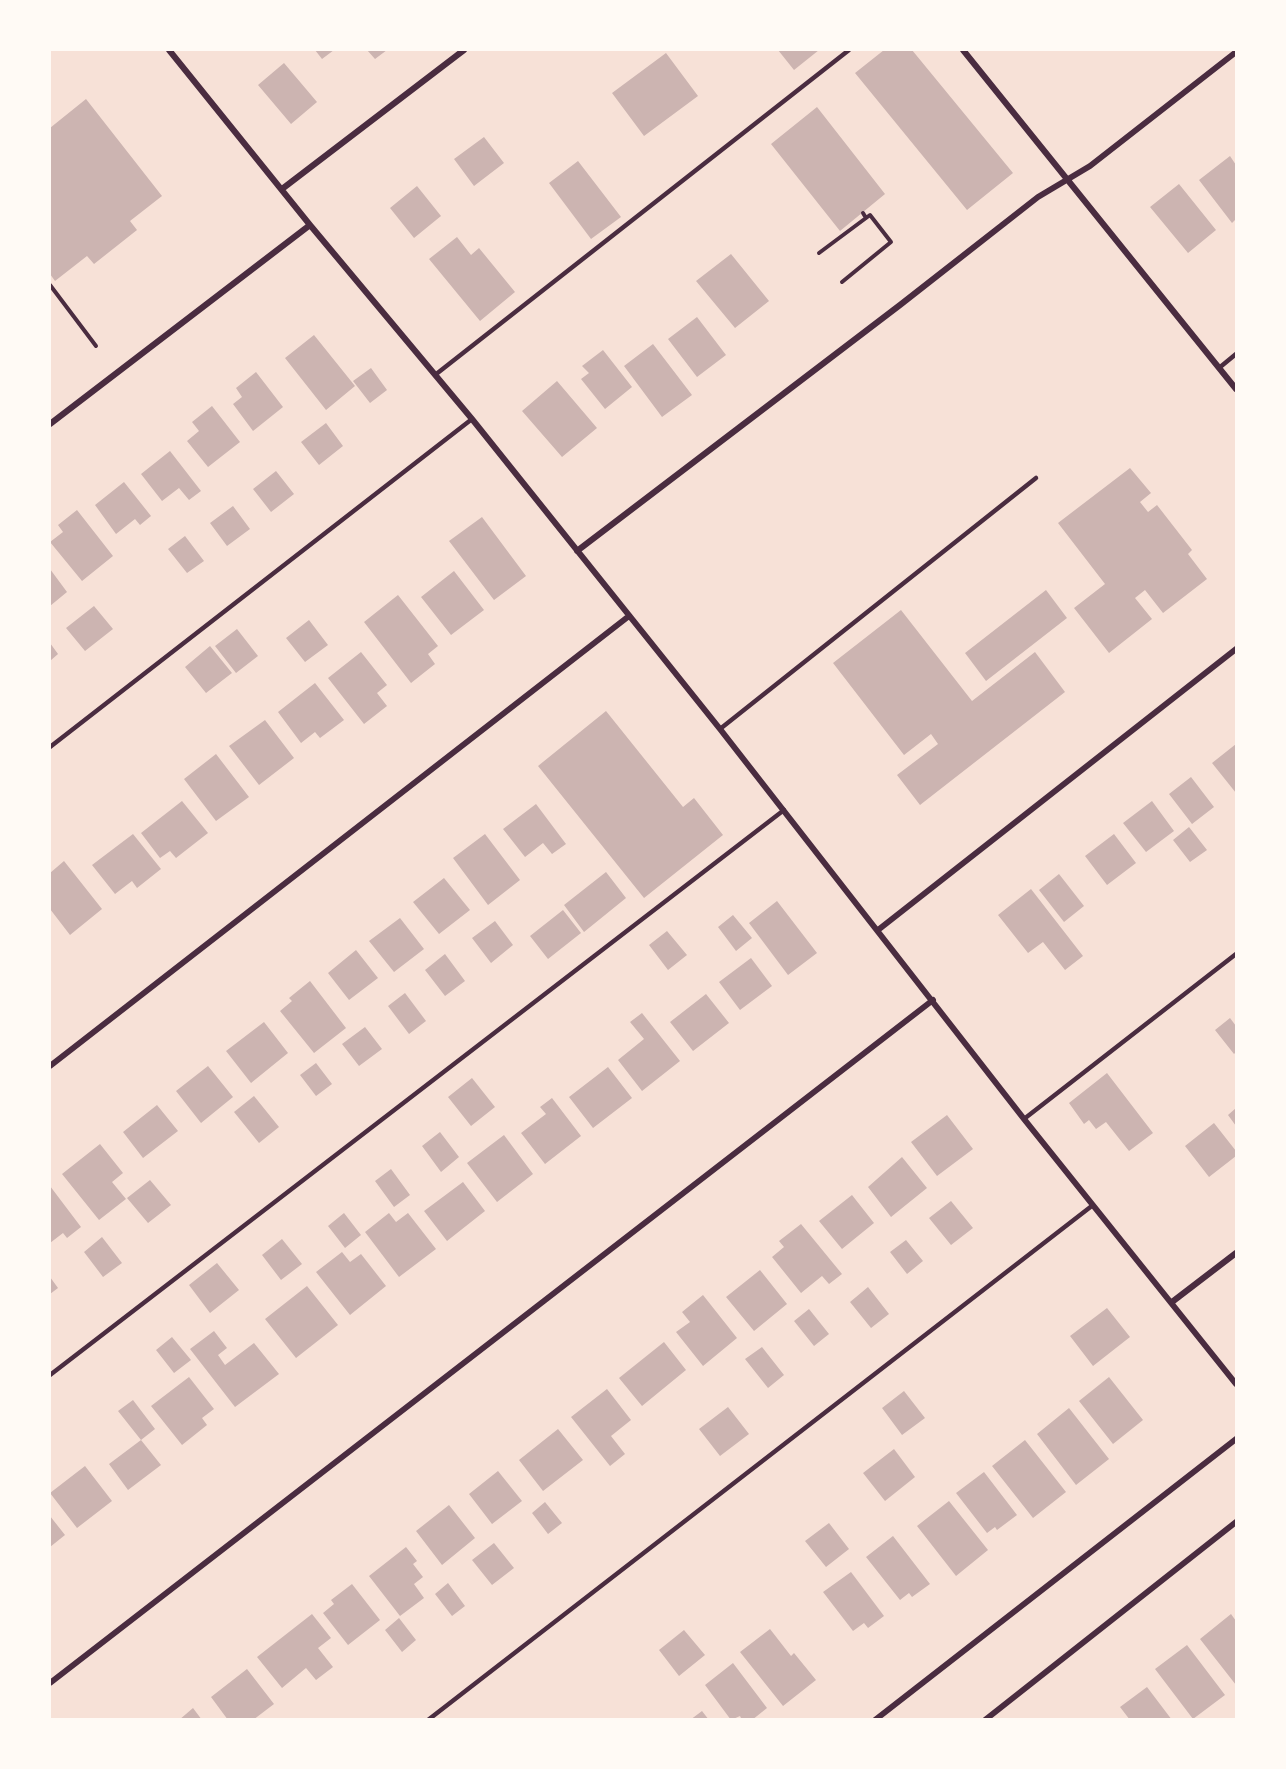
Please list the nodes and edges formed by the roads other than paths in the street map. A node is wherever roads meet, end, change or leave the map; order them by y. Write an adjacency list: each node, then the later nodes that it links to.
1 (169, 50): 7 (street)
2 (464, 50): 7 (street)
3 (849, 50): 11 (lane)
4 (963, 50): 6 (street)
5 (1236, 52): 6 (street)
6 (1067, 179): 10 (street); 16 (street)
7 (282, 189): 8 (street)
8 (310, 225): 11 (street); 14 (street)
9 (1236, 354): 10 (lane)
10 (1219, 368): 12 (street)
11 (435, 375): 13 (street)
12 (1236, 389)
13 (472, 419): 16 (street); 20 (lane)
14 (50, 424)
15 (1036, 478): 19 (lane)
16 (577, 551): 17 (street)
17 (629, 616): 19 (street); 25 (street)
18 (1236, 649): 22 (street)
19 (720, 729): 21 (street)
20 (50, 747)
21 (784, 810): 22 (street); 30 (lane)
22 (878, 930): 24 (street)
23 (1236, 954): 26 (lane)
24 (933, 1000): 26 (street); 34 (street)
25 (50, 1066)
26 (1024, 1119): 27 (street)
27 (1094, 1205): 29 (street); 35 (lane)
28 (1236, 1253): 29 (street)
29 (1172, 1302): 31 (street)
30 (50, 1375)
31 (1236, 1384)
32 (1236, 1439): 36 (street)
33 (1236, 1522): 37 (street)
34 (50, 1683)
35 (428, 1719)
36 (876, 1719)
37 (984, 1719)

